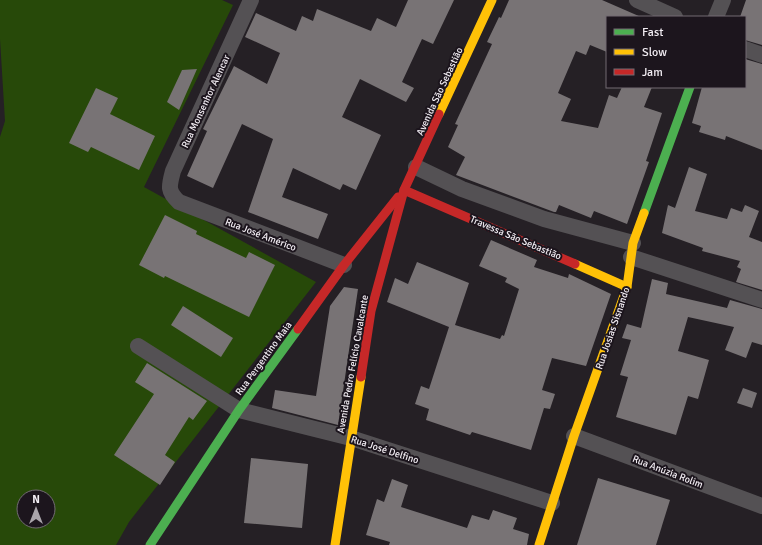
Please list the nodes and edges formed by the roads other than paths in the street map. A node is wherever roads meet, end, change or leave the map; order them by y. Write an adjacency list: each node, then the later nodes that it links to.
1 (251, 0): 12 (street, Rua Monsenhor Alencar)
2 (492, 0): 10 (street, Avenida São Sebastião)
3 (637, 0): 5 (street)
4 (723, 0): 6 (street)
5 (673, 16)
6 (716, 16)
7 (746, 49): 8 (street)
8 (762, 56)
9 (690, 88): 13 (street, Rua Josias Sisnando)
10 (416, 167): 11 (street, Avenida São Sebastião); 13 (street)
11 (404, 190): 14 (street, Rua Pergentino Maia); 15 (street, Travessa São Sebastião); 20 (street, Avenida Pedro Felício Cavalcante)
12 (179, 202): 14 (street, Rua José Américo)
13 (632, 250): 15 (street, Rua Josias Sisnando); 16 (street)
14 (344, 265): 18 (street, Rua Pergentino Maia)
15 (627, 287): 19 (street, Rua Josias Sisnando)
16 (762, 300)
17 (138, 346): 18 (street, Rua José Delfino)
18 (239, 410): 20 (street, Rua José Delfino); 23 (street, Rua Pergentino Maia)
19 (574, 436): 21 (street, Rua Josias Sisnando); 22 (street, Rua Anúzia Rolim)
20 (351, 438): 21 (street, Rua José Delfino); 24 (street, Avenida Pedro Felício Cavalcante)
21 (552, 503): 25 (street, Rua Josias Sisnando)
22 (762, 506)
23 (150, 545)
24 (335, 545)
25 (539, 545)

